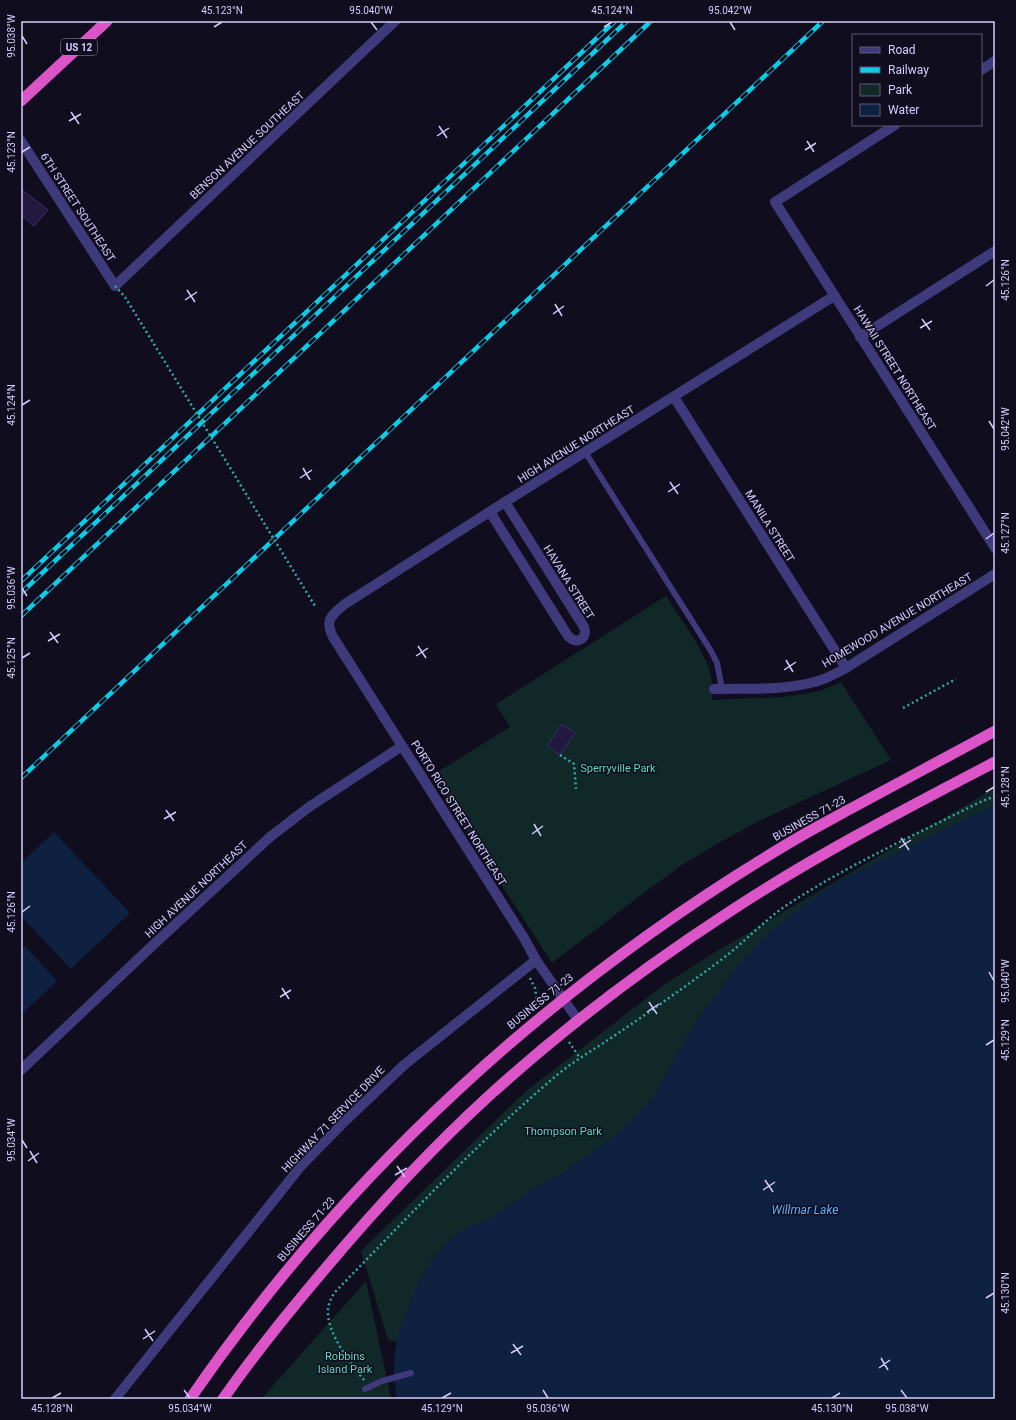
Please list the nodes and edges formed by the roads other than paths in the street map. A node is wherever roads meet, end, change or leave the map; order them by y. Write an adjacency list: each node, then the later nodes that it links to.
1 (107, 21): 5 (highway, US 12)
2 (395, 21): 9 (street, BENSON AVENUE SOUTHEAST)
3 (995, 61): 4 (street)
4 (982, 69)
5 (21, 101)
6 (893, 126): 10 (street, HAWAII STREET NORTHEAST)
7 (21, 141): 9 (street, 6TH STREET SOUTHEAST)
8 (995, 252): 11 (street)
9 (114, 286)
10 (834, 296): 11 (street, HAWAII STREET NORTHEAST); 12 (street, HIGH AVENUE NORTHEAST)
11 (860, 337): 16 (street, HAWAII STREET NORTHEAST)
12 (674, 397): 13 (street, HIGH AVENUE NORTHEAST); 19 (street, MANILA STREET)
13 (585, 452): 14 (street, HIGH AVENUE NORTHEAST); 20 (lane)
14 (505, 502): 15 (street, HIGH AVENUE NORTHEAST); 15 (street, HAVANA STREET)
15 (490, 512): 18 (street, HIGH AVENUE NORTHEAST)
16 (995, 548)
17 (995, 574): 19 (street, HOMEWOOD AVENUE NORTHEAST)
18 (332, 615): 22 (street, PORTO RICO STREET NORTHEAST)
19 (846, 668): 20 (street, HOMEWOOD AVENUE NORTHEAST)
20 (718, 689)
21 (995, 731): 25 (highway, BUSINESS 71-23)
22 (402, 746): 24 (street, PORTO RICO STREET NORTHEAST); 27 (street, HIGH AVENUE NORTHEAST)
23 (995, 762): 26 (highway)
24 (536, 960): 25 (street, PORTO RICO STREET NORTHEAST); 30 (street, HIGHWAY 71 SERVICE DRIVE)
25 (562, 998): 26 (street, PORTO RICO STREET NORTHEAST); 31 (highway, BUSINESS 71-23)
26 (578, 1020): 32 (highway)
27 (21, 1070)
28 (411, 1373): 29 (lane)
29 (367, 1388)
30 (115, 1399)
31 (190, 1399)
32 (223, 1399)

